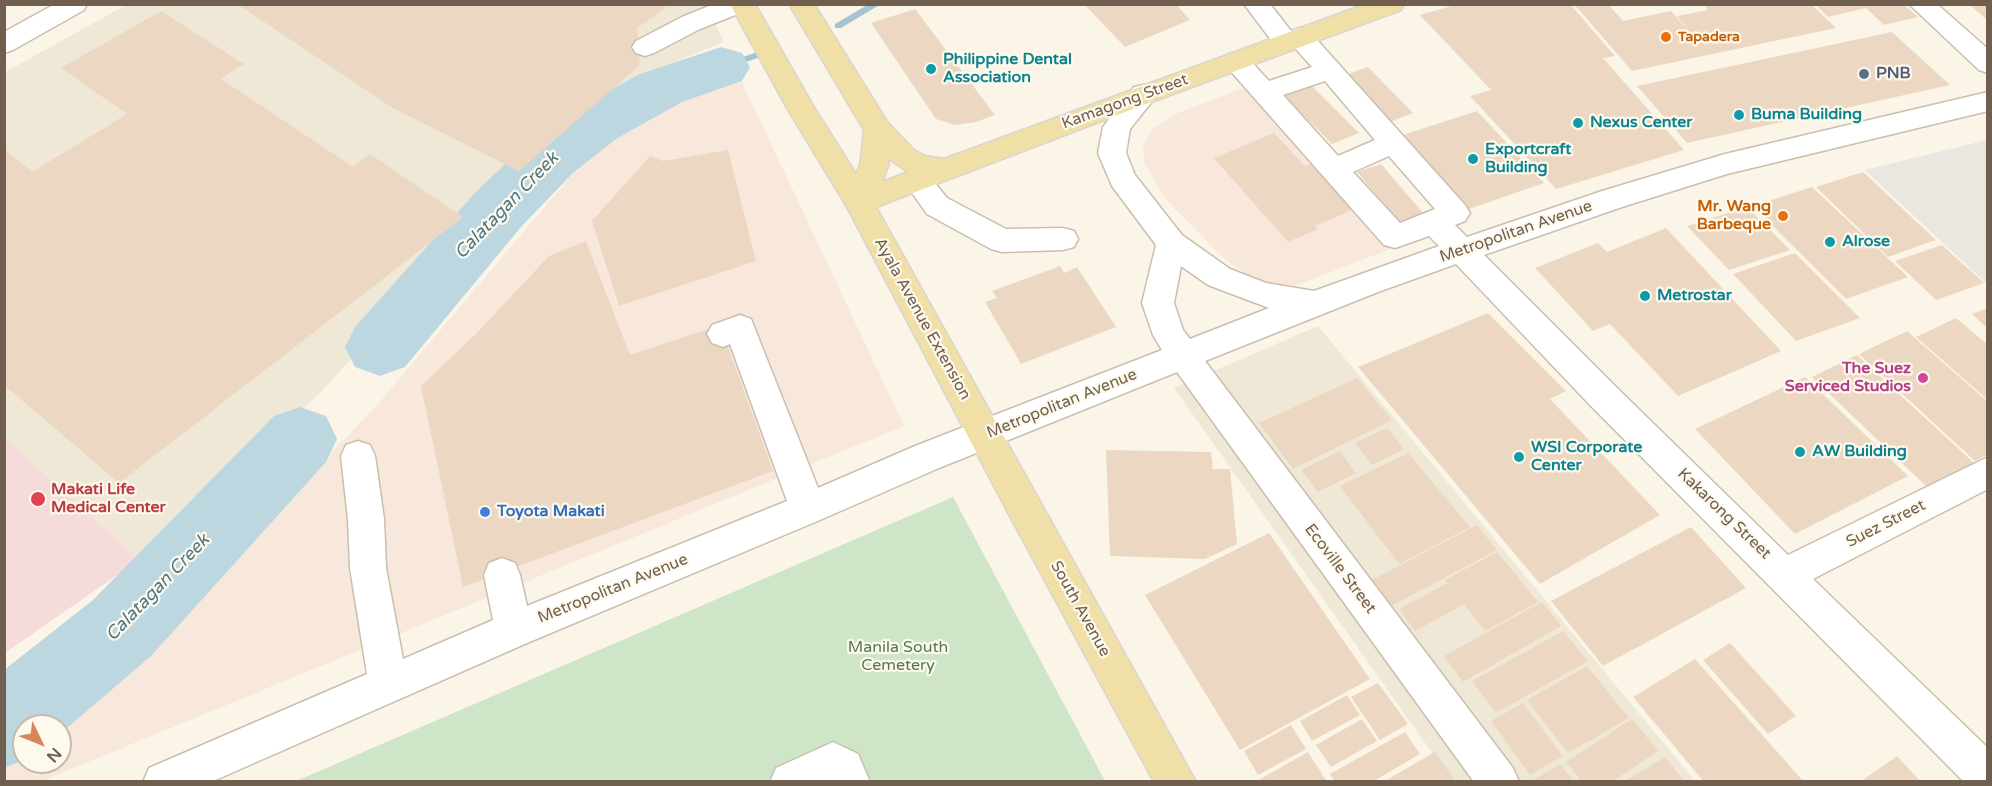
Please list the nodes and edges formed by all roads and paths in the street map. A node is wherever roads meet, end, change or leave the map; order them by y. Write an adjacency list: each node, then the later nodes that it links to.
1 (75, 4): 7 (street)
2 (741, 4): 9 (street); 21 (main road, Ayala Avenue Extension)
3 (801, 4): 16 (main road)
4 (1256, 4): 8 (street)
5 (1392, 4): 8 (main road, Kamagong Street)
6 (1921, 4): 11 (street)
7 (11, 32)
8 (1293, 40): 10 (main road, Kamagong Street); 12 (street)
9 (645, 47)
10 (1236, 61): 13 (street); 14 (main road, Kamagong Street)
11 (1988, 64)
12 (1330, 70): 13 (street); 17 (street)
13 (1264, 92): 19 (street)
14 (1144, 94): 18 (main road, Kamagong Street); 24 (street)
15 (1988, 101): 25 (street, Metropolitan Avenue)
16 (878, 130): 18 (main road); 21 (main road)
17 (1394, 143): 19 (street); 22 (street)
18 (944, 169): 20 (main road, Kamagong Street)
19 (1334, 169): 22 (street)
20 (917, 180): 21 (main road, Kamagong Street); 23 (street)
21 (859, 202): 29 (main road, Ayala Avenue Extension)
22 (1434, 222): 25 (street, Kakarong Street)
23 (1063, 239)
24 (1171, 243): 26 (street); 28 (street, Ecoville Street)
25 (1461, 250): 26 (street, Metropolitan Avenue); 34 (street, Kakarong Street)
26 (1315, 303): 28 (street, Metropolitan Avenue)
27 (723, 334): 32 (street)
28 (1183, 355): 29 (street, Metropolitan Avenue); 42 (street, Ecoville Street)
29 (986, 435): 32 (street, Metropolitan Avenue); 41 (main road, South Avenue)
30 (358, 456): 36 (street)
31 (1988, 472): 34 (street, Suez Street)
32 (808, 508): 35 (street, Metropolitan Avenue)
33 (502, 575): 35 (street)
34 (1785, 575): 38 (street, Kakarong Street)
35 (514, 630): 36 (street, Metropolitan Avenue)
36 (388, 686): 39 (street, Metropolitan Avenue)
37 (844, 772): 40 (street)
38 (1988, 777)
39 (163, 782)
40 (790, 782)
41 (1176, 782)
42 (1499, 782)

